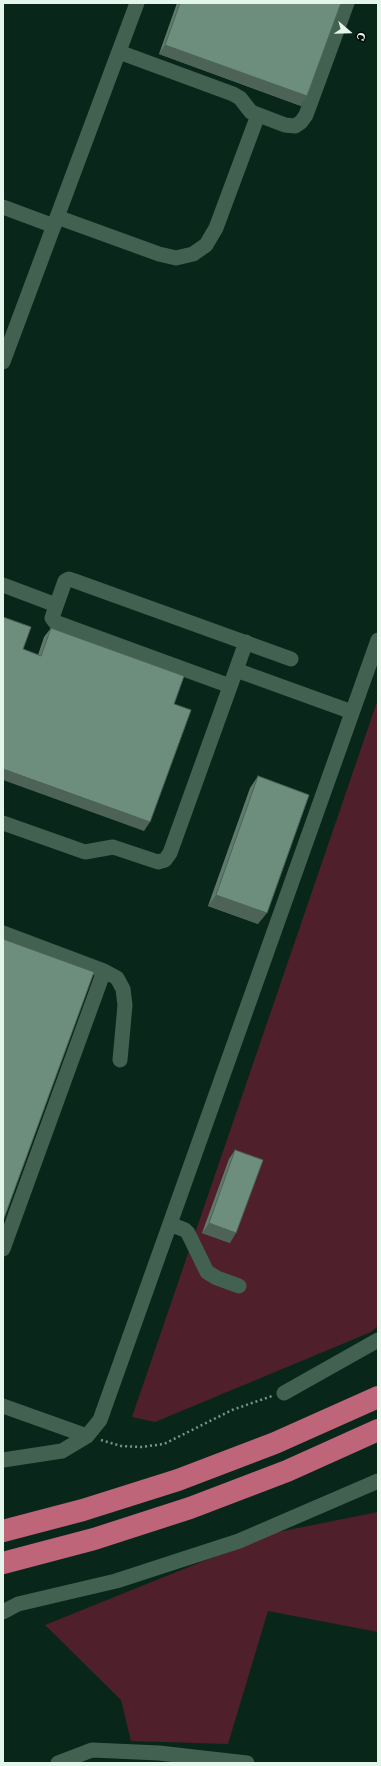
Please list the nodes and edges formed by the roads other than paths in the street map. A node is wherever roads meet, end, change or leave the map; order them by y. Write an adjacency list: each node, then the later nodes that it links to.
1 (137, 3): 3 (street)
2 (347, 3): 4 (street)
3 (119, 52): 4 (street); 6 (street)
4 (258, 115): 6 (street)
5 (3, 207): 6 (street)
6 (56, 221): 7 (street)
7 (3, 362)
8 (3, 585): 9 (street)
9 (56, 605): 11 (street); 14 (street)
10 (378, 640): 15 (street)
11 (246, 642): 12 (street); 13 (street)
12 (291, 659)
13 (236, 670): 14 (street); 15 (street)
14 (230, 686): 16 (street)
15 (352, 712): 20 (street)
16 (3, 823)
17 (3, 933): 18 (street)
18 (104, 971): 19 (street); 21 (street)
19 (120, 1060)
20 (170, 1224): 22 (street); 28 (street)
21 (3, 1249)
22 (239, 1286)
23 (378, 1340): 24 (street)
24 (284, 1393)
25 (378, 1397): 31 (highway)
26 (3, 1406): 28 (street)
27 (378, 1430): 32 (highway)
28 (87, 1436): 29 (street)
29 (3, 1460)
30 (378, 1481): 33 (street)
31 (3, 1531)
32 (3, 1563)
33 (3, 1612)
34 (58, 1763): 35 (street)
35 (247, 1763)

